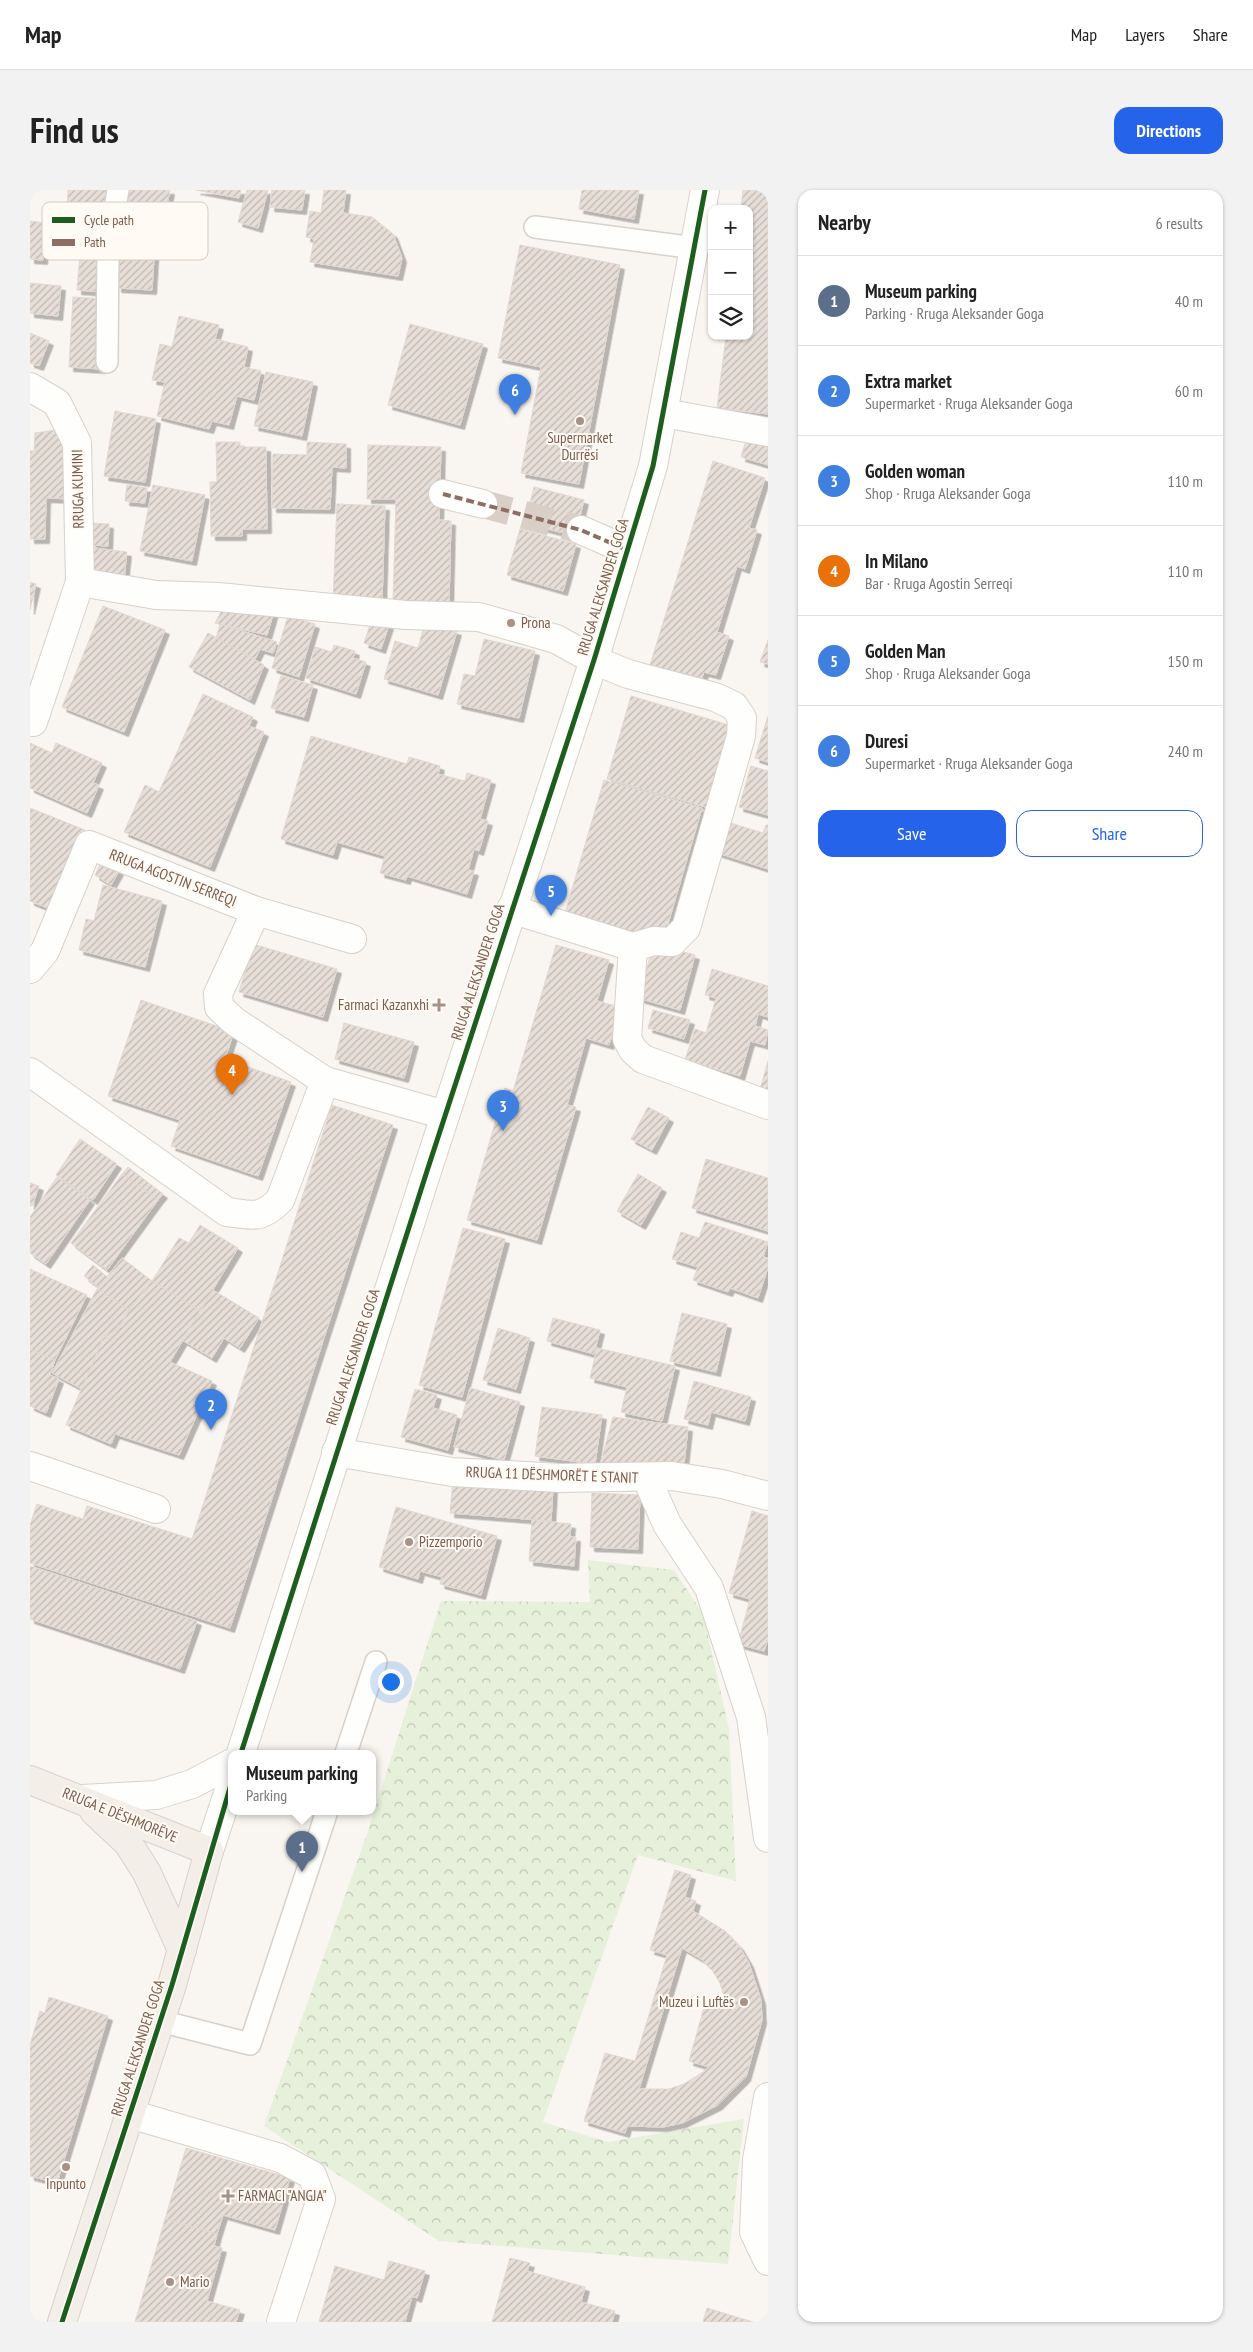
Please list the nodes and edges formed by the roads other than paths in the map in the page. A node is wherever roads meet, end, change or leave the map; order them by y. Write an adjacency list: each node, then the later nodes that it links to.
1 (705, 190): 3 (street, RRUGA ALEKSANDER GOGA)
2 (535, 227): 3 (lane)
3 (695, 248): 7 (street, RRUGA ALEKSANDER GOGA)
4 (108, 260): 5 (lane)
5 (107, 362)
6 (30, 387): 13 (street, RRUGA KUMINI)
7 (664, 413): 8 (street); 12 (street, RRUGA ALEKSANDER GOGA)
8 (768, 432)
9 (443, 494): 10 (street)
10 (483, 504)
11 (581, 530): 12 (street)
12 (627, 550): 14 (street, RRUGA ALEKSANDER GOGA)
13 (80, 582): 14 (street); 15 (street)
14 (594, 660): 16 (street, RRUGA ALEKSANDER GOGA); 19 (street)
15 (30, 721)
16 (511, 909): 19 (street); 24 (street, RRUGA ALEKSANDER GOGA)
17 (256, 910): 18 (street, RRUGA AGOSTIN SERREQI); 20 (street, RRUGA AGOSTIN SERREQI); 22 (street, RRUGA AGOSTIN SERREQI)
18 (352, 939)
19 (633, 947): 23 (street)
20 (30, 970)
21 (30, 1072): 22 (street)
22 (325, 1081): 24 (street, RRUGA AGOSTIN SERREQI)
23 (768, 1105)
24 (445, 1116): 25 (street, RRUGA ALEKSANDER GOGA)
25 (336, 1452): 27 (street, RRUGA 11 DËSHMORËT E STANIT); 31 (street, RRUGA ALEKSANDER GOGA)
26 (30, 1466): 29 (street)
27 (646, 1477): 28 (street, RRUGA 11 DËSHMORËT E STANIT); 38 (street)
28 (768, 1496)
29 (156, 1509)
30 (376, 1662): 32 (lane)
31 (242, 1750)
32 (347, 1750)
33 (228, 1765): 36 (street)
34 (30, 1780): 36 (main road, RRUGA E DËSHMORËVE)
35 (228, 1794): 39 (street, RRUGA ALEKSANDER GOGA)
36 (82, 1799): 39 (main road, RRUGA E DËSHMORËVE); 40 (main road)
37 (326, 1815): 41 (lane)
38 (768, 1838)
39 (210, 1851): 40 (main road, RRUGA ALEKSANDER GOGA)
40 (182, 1950): 41 (main road, RRUGA ALEKSANDER GOGA)
41 (160, 2021): 43 (main road, RRUGA ALEKSANDER GOGA)
42 (768, 2097): 44 (street)
43 (130, 2114): 45 (main road, RRUGA ALEKSANDER GOGA); 46 (street)
44 (768, 2261)
45 (62, 2322)
46 (281, 2322)

